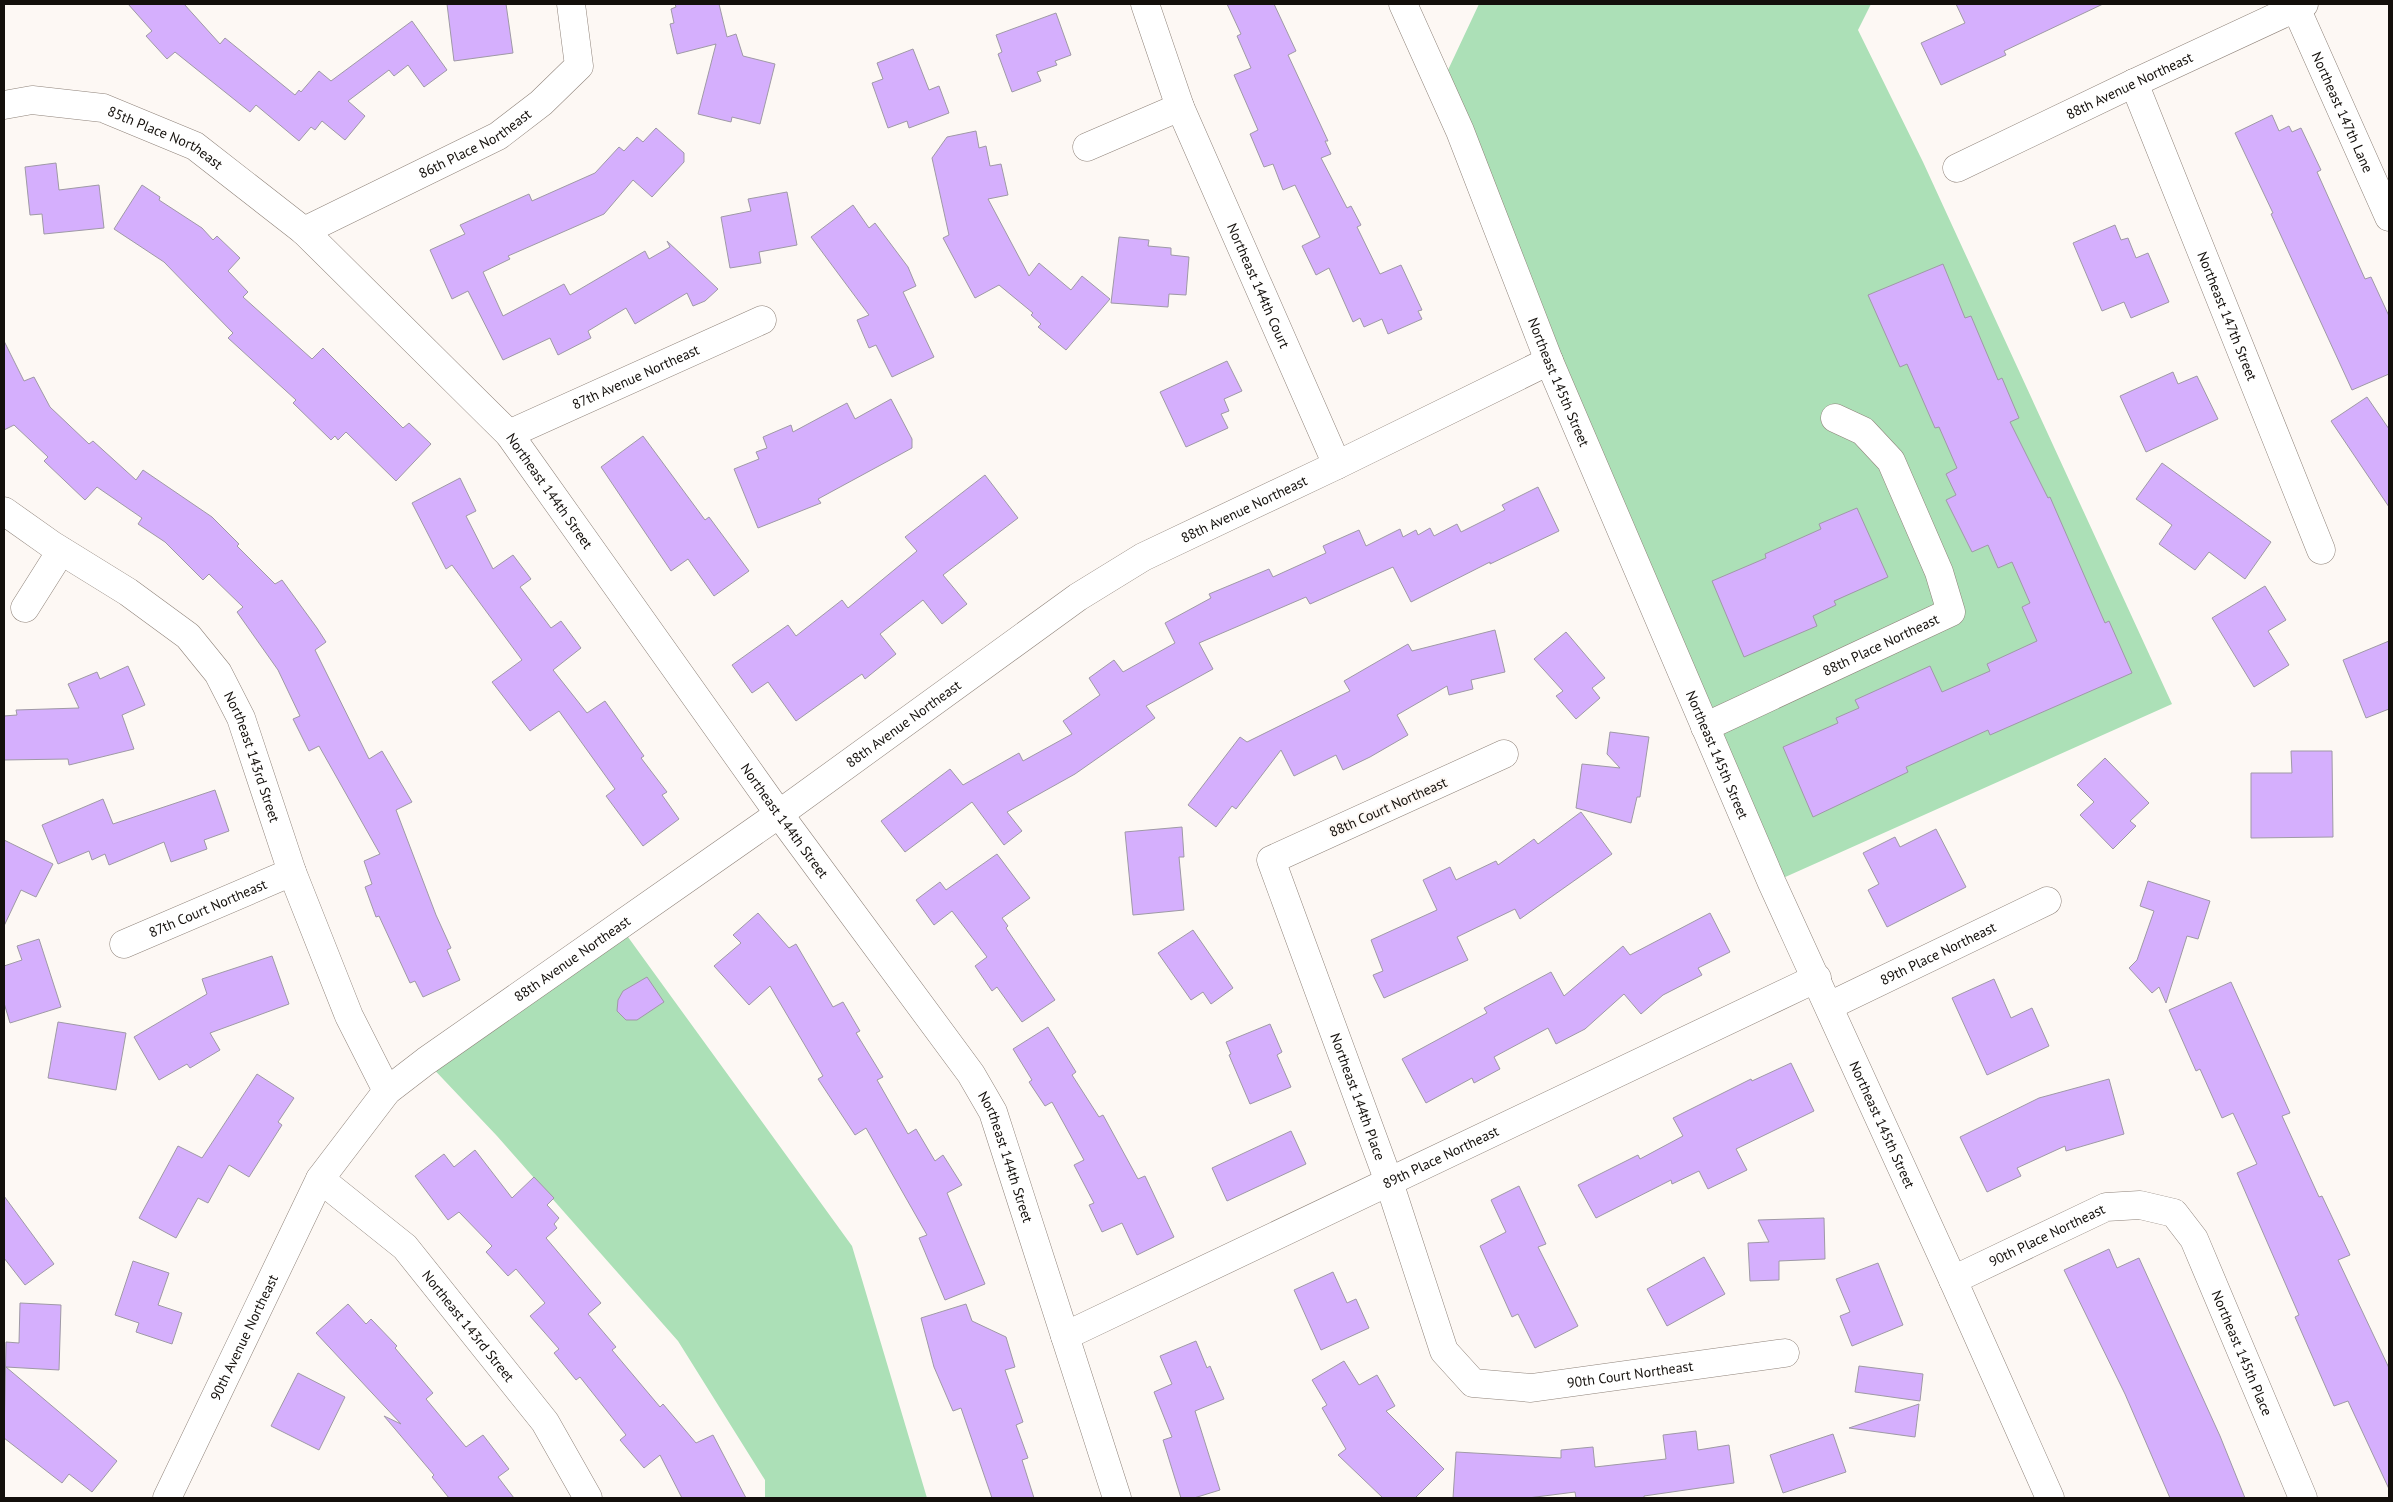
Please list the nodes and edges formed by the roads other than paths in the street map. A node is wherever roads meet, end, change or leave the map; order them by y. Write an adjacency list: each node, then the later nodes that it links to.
1 (571, 4): 11 (street, 86th Place Northeast)
2 (1145, 4): 7 (street, Northeast 144th Court)
3 (1403, 4): 13 (street, Northeast 145th Street)
4 (2300, 6): 5 (street, 88th Avenue Northeast); 10 (street, Northeast 147th Lane)
5 (2134, 83): 9 (street, 88th Avenue Northeast); 18 (street, Northeast 147th Street)
6 (4, 105): 11 (street, 85th Place Northeast)
7 (1180, 107): 8 (street); 16 (street, Northeast 144th Court)
8 (1087, 148)
9 (1957, 168)
10 (2389, 216)
11 (304, 231): 15 (street, Northeast 144th Street)
12 (762, 320): 15 (street, 87th Avenue Northeast)
13 (1550, 361): 16 (street, 88th Avenue Northeast); 21 (street, Northeast 145th Street)
14 (1835, 418): 21 (street, 88th Place Northeast)
15 (509, 434): 23 (street, Northeast 144th Street)
16 (1336, 466): 23 (street, 88th Avenue Northeast)
17 (4, 511): 19 (street, Northeast 143rd Street)
18 (2321, 550)
19 (61, 551): 20 (street); 25 (street, Northeast 143rd Street)
20 (25, 608)
21 (1705, 727): 28 (street, Northeast 145th Street)
22 (1504, 754): 24 (street, 88th Court Northeast)
23 (779, 814): 30 (street, 88th Avenue Northeast); 35 (street, Northeast 144th Street)
24 (1271, 860): 32 (street, Northeast 144th Place)
25 (292, 872): 27 (street, 87th Court Northeast); 30 (street, Northeast 143rd Street)
26 (2046, 901): 29 (street, 89th Place Northeast)
27 (124, 944)
28 (1817, 978): 29 (street, Northeast 145th Street); 32 (street, 89th Place Northeast)
29 (1829, 1006): 34 (street, Northeast 145th Street)
30 (387, 1091): 31 (street, 88th Avenue Northeast)
31 (320, 1179): 38 (street, 90th Avenue Northeast); 39 (street, Northeast 143rd Street)
32 (1389, 1182): 35 (street, 89th Place Northeast); 37 (street, Northeast 144th Place)
33 (2174, 1213): 34 (street, 90th Place Northeast); 42 (street, Northeast 145th Place)
34 (1953, 1280): 41 (street, Northeast 145th Street)
35 (1064, 1336): 40 (street, Northeast 144th Street)
36 (1785, 1353): 37 (street, 90th Court Northeast)
37 (1473, 1382)
38 (168, 1498)
39 (588, 1498)
40 (1117, 1498)
41 (2050, 1498)
42 (2303, 1498)

